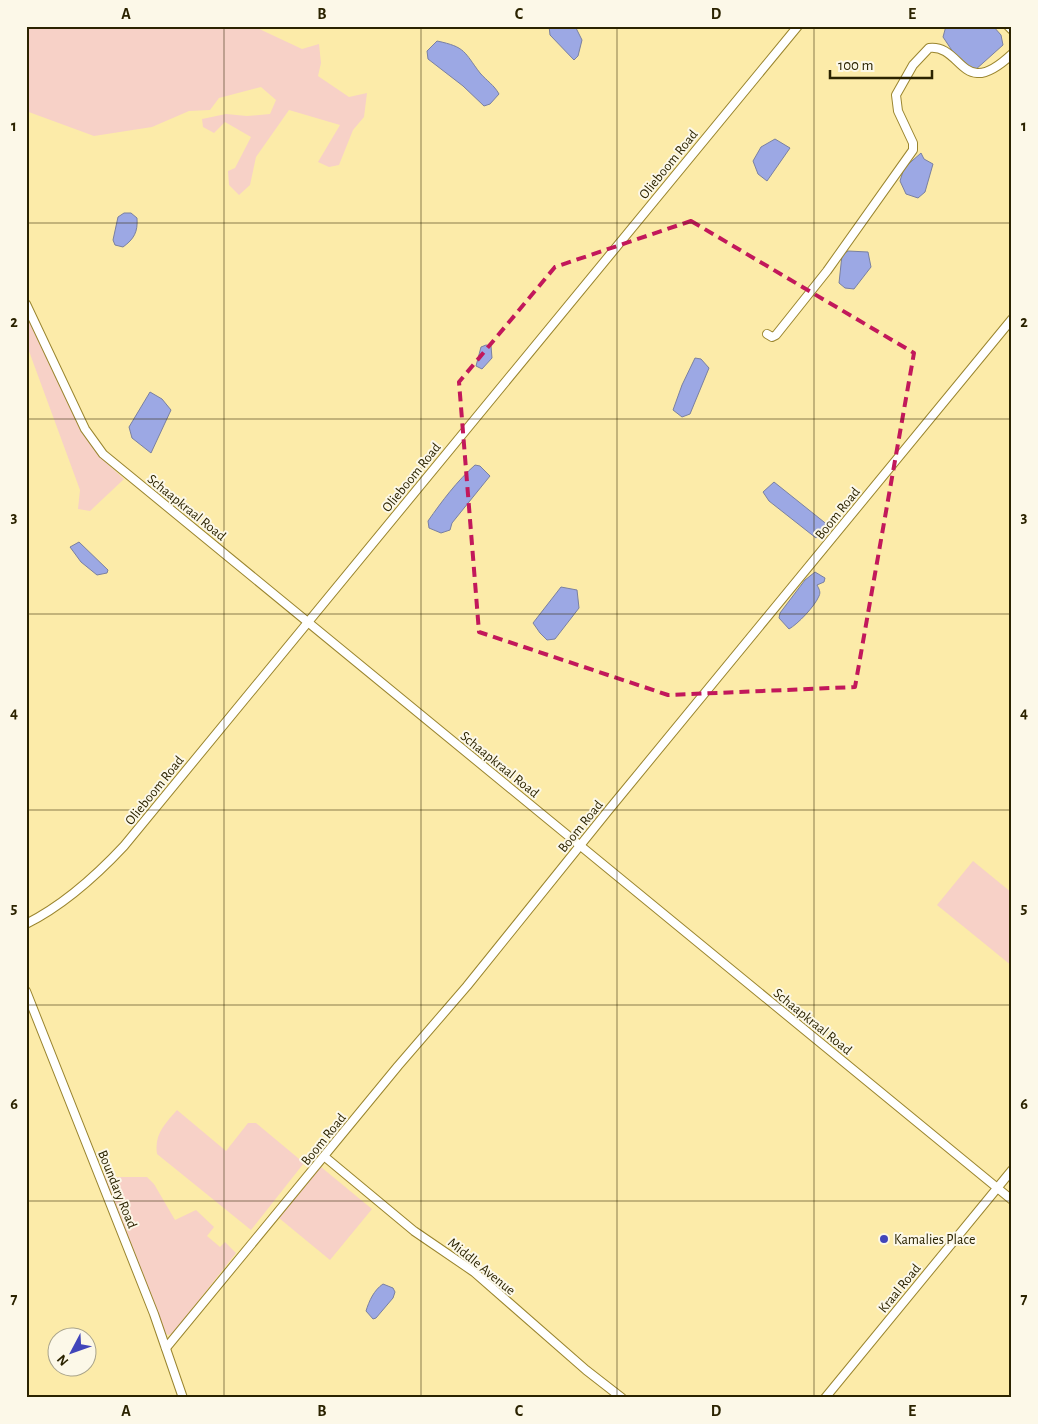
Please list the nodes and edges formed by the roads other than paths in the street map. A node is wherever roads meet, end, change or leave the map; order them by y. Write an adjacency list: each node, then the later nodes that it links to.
1 (798, 26): 8 (street, Olieboom Road)
2 (1008, 26): 3 (street)
3 (1012, 30)
4 (1012, 54): 7 (street)
5 (26, 304): 8 (street, Schaapkraal Road)
6 (1012, 319): 9 (street, Boom Road)
7 (767, 334)
8 (308, 622): 9 (street, Schaapkraal Road); 10 (street, Olieboom Road)
9 (580, 845): 12 (street, Boom Road); 14 (street, Schaapkraal Road)
10 (26, 924)
11 (26, 991): 16 (street, Boundary Road)
12 (325, 1157): 16 (street, Boom Road); 18 (street, Middle Avenue)
13 (1012, 1170): 14 (street, Kraal Road)
14 (997, 1188): 15 (street, Schaapkraal Road); 19 (street, Kraal Road)
15 (1012, 1200)
16 (166, 1348): 17 (street, Boundary Road)
17 (183, 1398)
18 (622, 1398)
19 (825, 1398)

